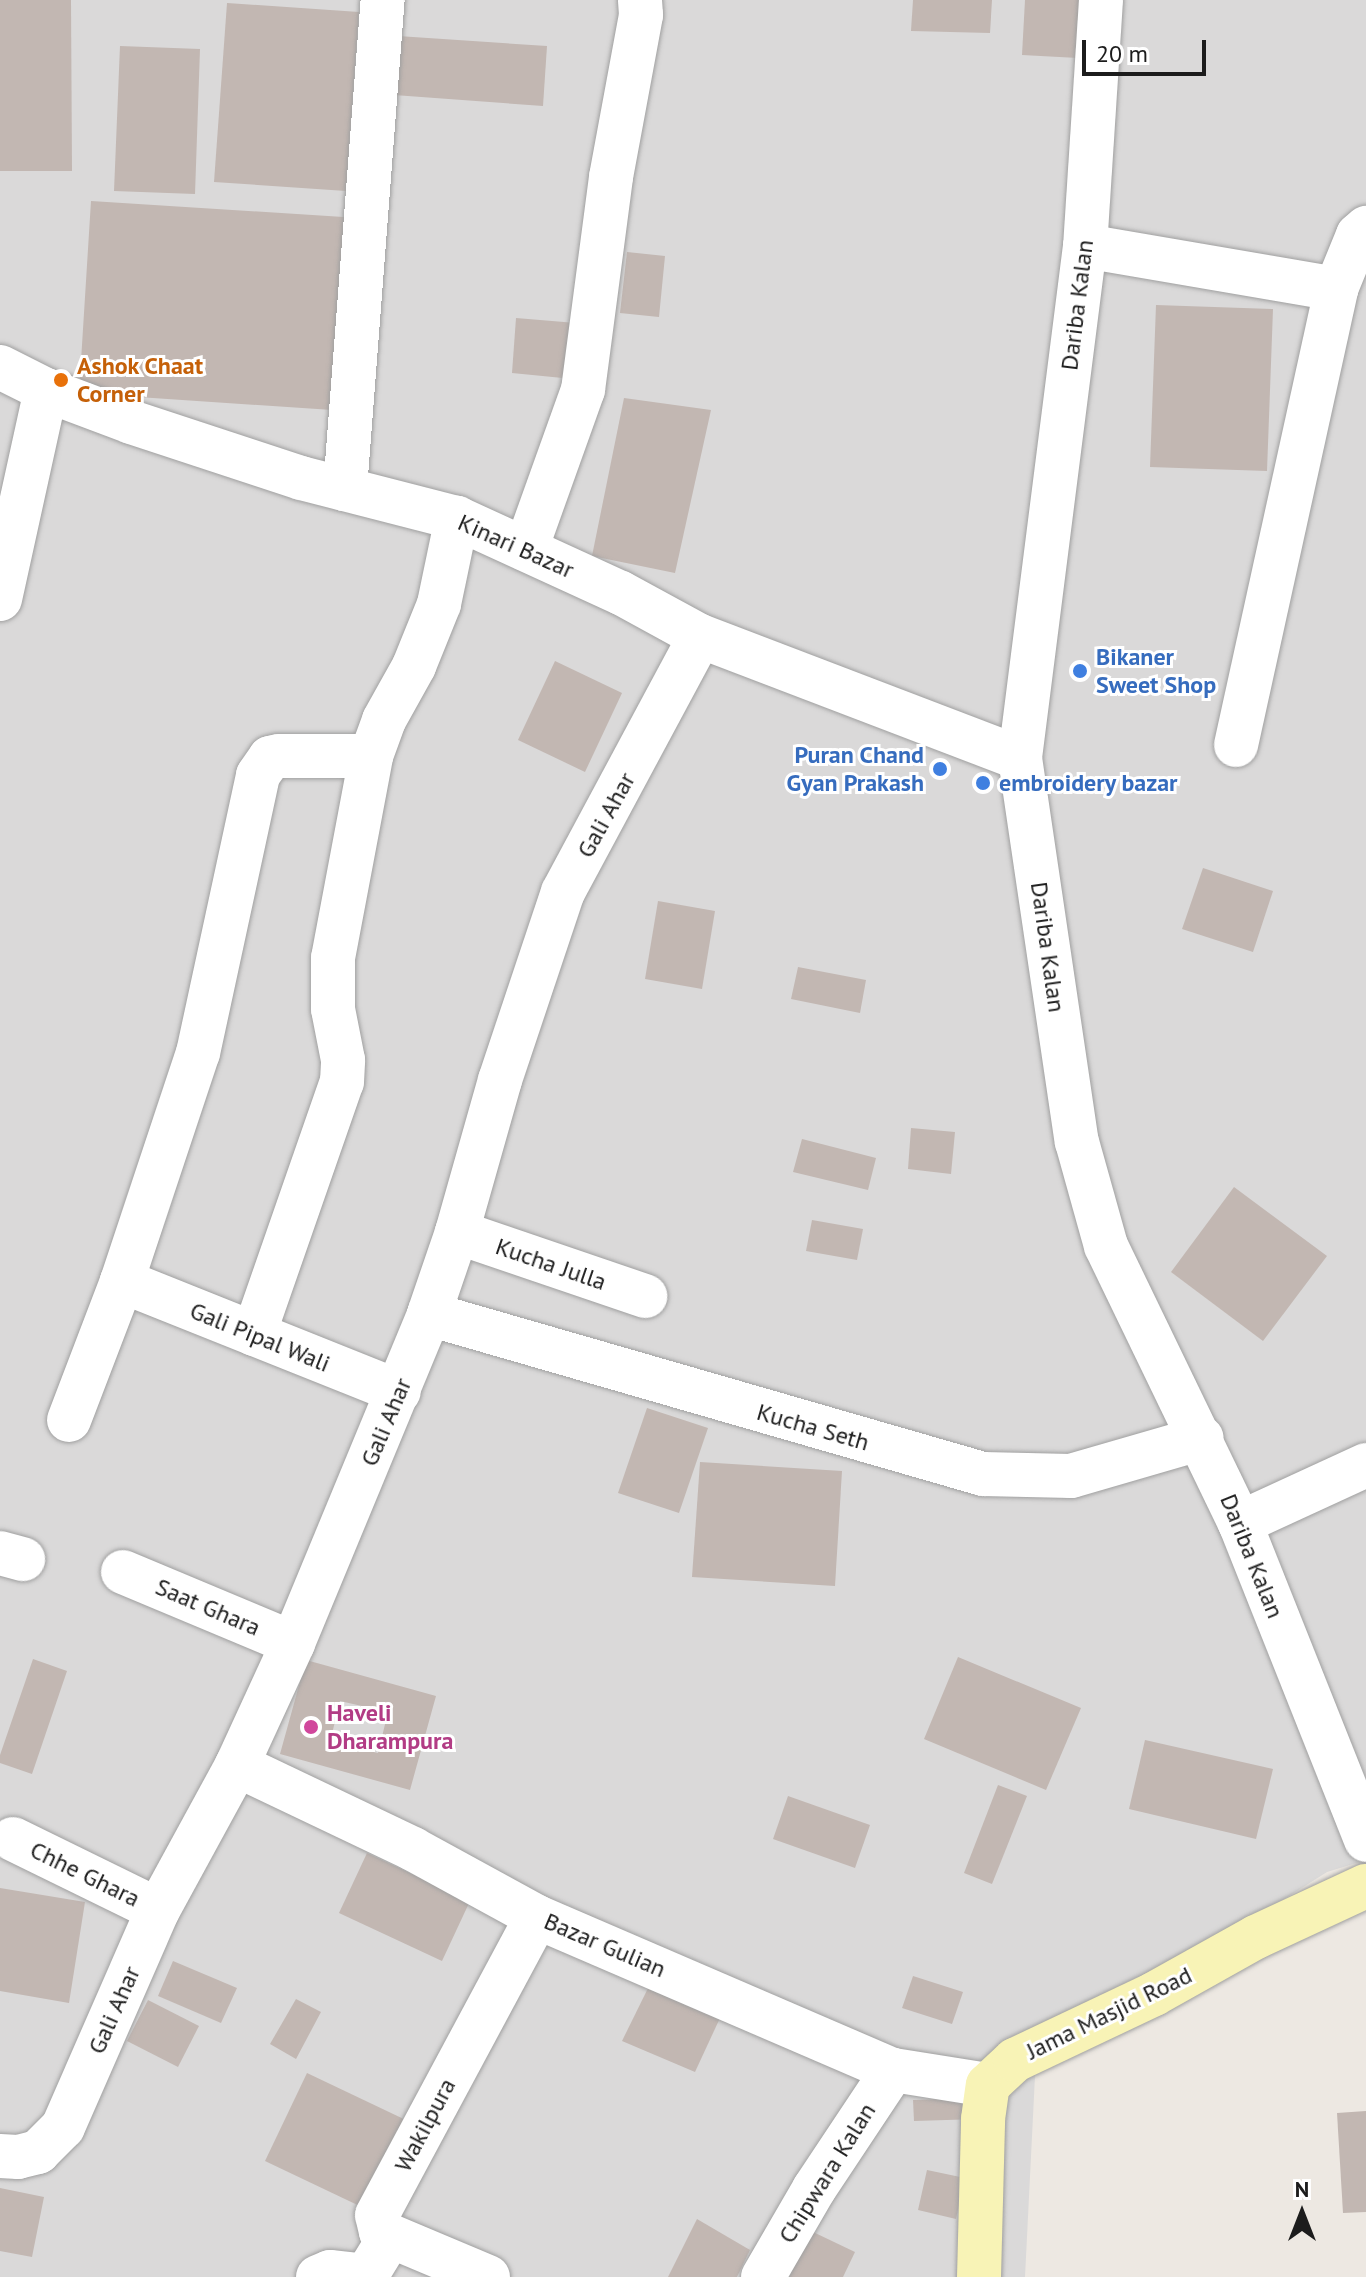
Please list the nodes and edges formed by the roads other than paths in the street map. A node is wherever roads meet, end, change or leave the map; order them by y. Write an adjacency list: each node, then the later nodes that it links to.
1 (383, 0): 9 (street)
2 (640, 0): 11 (street)
3 (1101, 0): 5 (street, Dariba Kalan)
4 (1366, 228): 6 (street)
5 (1085, 246): 6 (street); 16 (street, Dariba Kalan)
6 (1336, 289): 14 (street)
7 (0, 367): 8 (street, Kinari Bazar)
8 (46, 390): 9 (street, Kinari Bazar); 12 (street)
9 (345, 489): 10 (street, Kinari Bazar)
10 (457, 518): 11 (street, Kinari Bazar); 15 (street)
11 (526, 549): 13 (street, Kinari Bazar)
12 (0, 599)
13 (700, 636): 16 (street, Kinari Bazar); 17 (street, Gali Ahar)
14 (1236, 745)
15 (371, 756): 18 (street); 21 (street)
16 (1020, 758): 24 (street, Dariba Kalan)
17 (457, 1232): 19 (street, Kucha Julla); 20 (street, Gali Ahar)
18 (122, 1281): 21 (street, Gali Pipal Wali); 23 (street)
19 (645, 1296)
20 (429, 1314): 22 (street, Gali Ahar); 24 (street, Kucha Seth)
21 (254, 1334): 22 (street, Gali Pipal Wali)
22 (399, 1392): 28 (street, Gali Ahar)
23 (69, 1420)
24 (1202, 1438): 26 (street, Dariba Kalan)
25 (1366, 1465): 26 (street)
26 (1240, 1523): 31 (street, Dariba Kalan)
27 (123, 1572): 28 (street, Saat Ghara)
28 (293, 1643): 29 (street, Gali Ahar)
29 (237, 1765): 33 (street, Gali Ahar); 34 (street, Bazar Gulian)
30 (13, 1839): 33 (street, Chhe Ghara)
31 (1366, 1840)
32 (1366, 1886): 36 (street, Jama Masjid Road)
33 (158, 1910): 37 (street, Gali Ahar)
34 (537, 1917): 35 (street, Bazar Gulian); 38 (street, Wakilpura)
35 (893, 2070): 36 (street, Bazar Gulian); 41 (street, Chipwara Kalan)
36 (988, 2085): 42 (street)
37 (0, 2156)
38 (390, 2237): 39 (street); 40 (street)
39 (318, 2277)
40 (488, 2277)
41 (763, 2277)
42 (979, 2277)

